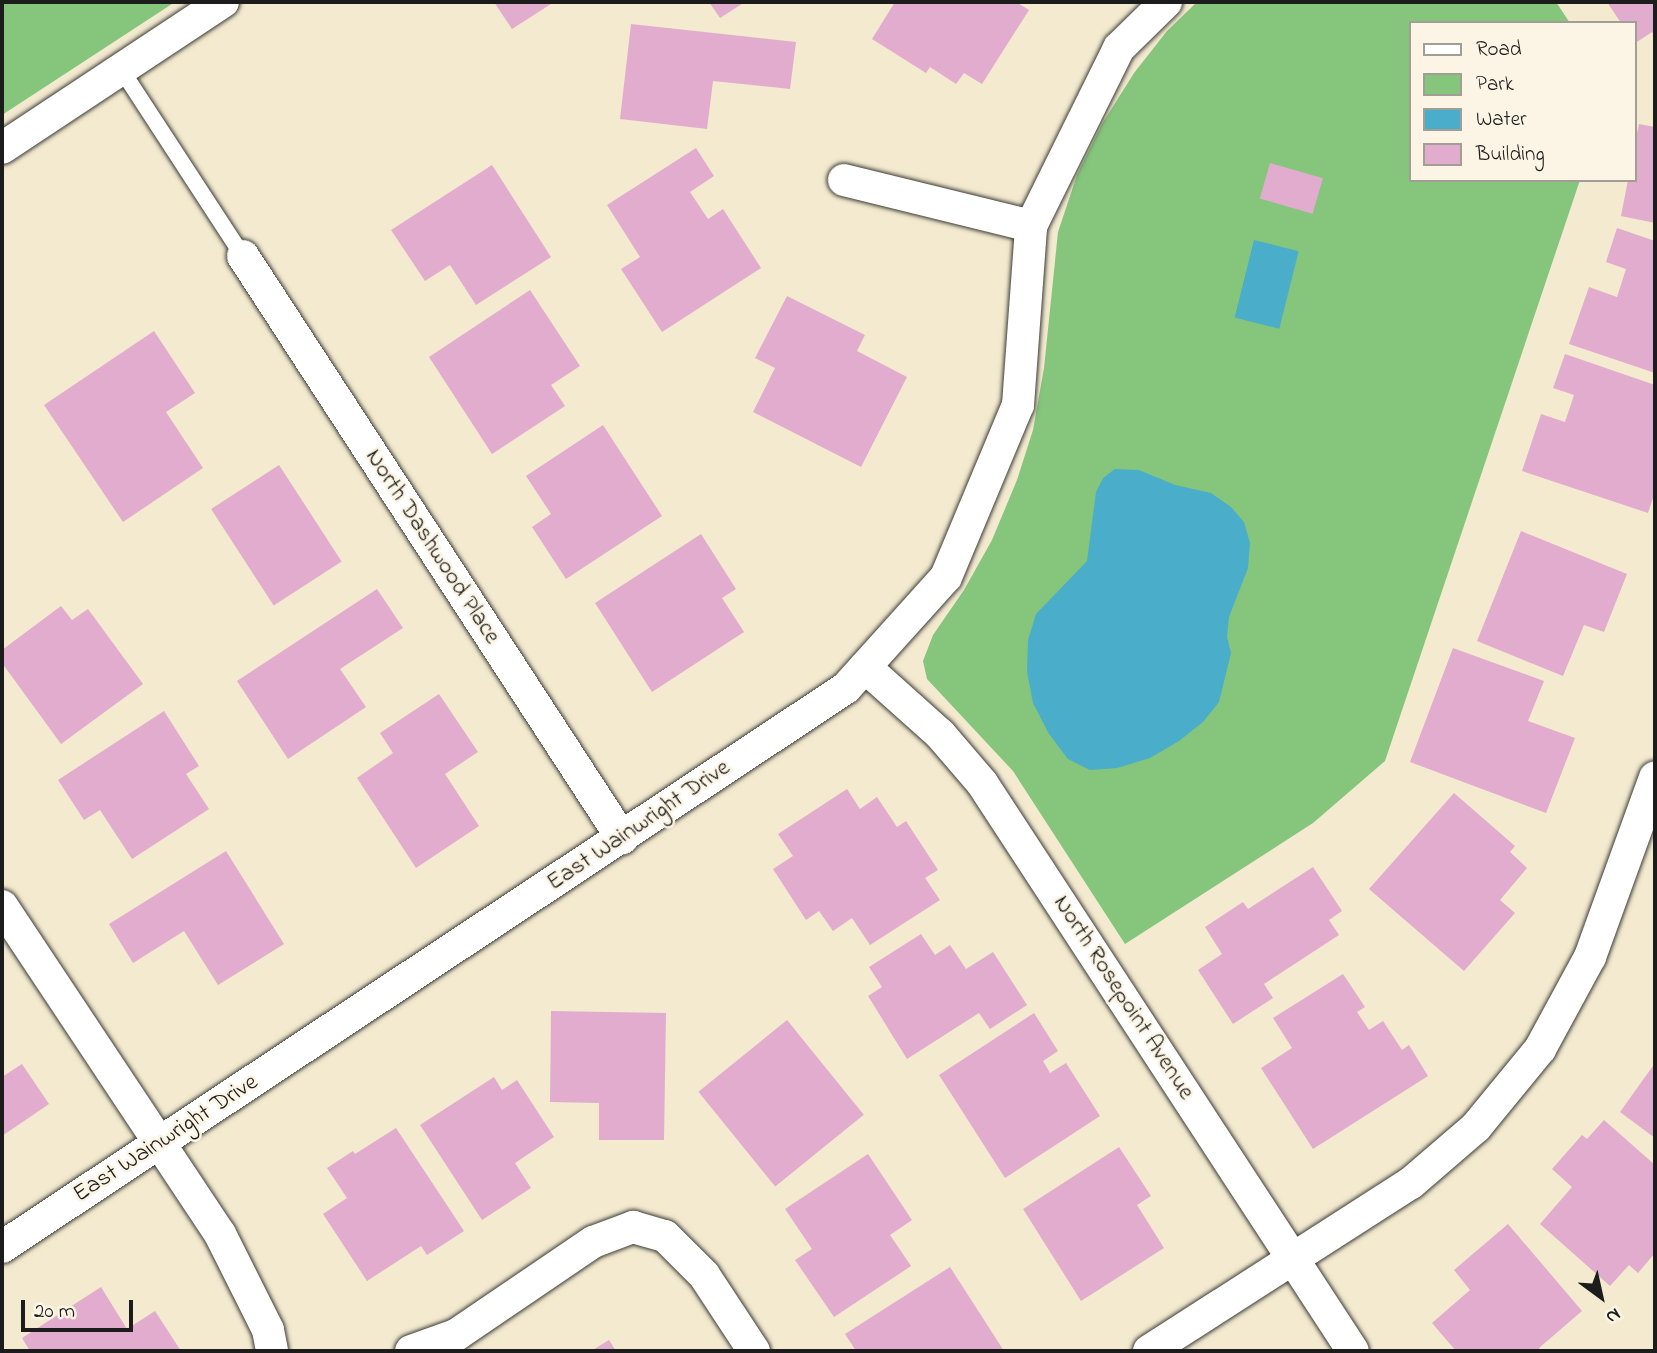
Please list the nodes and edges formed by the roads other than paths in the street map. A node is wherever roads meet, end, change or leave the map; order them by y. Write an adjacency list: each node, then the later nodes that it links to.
1 (223, 2): 3 (street)
2 (1166, 2): 6 (street, East Wainwright Drive)
3 (121, 69): 4 (street); 7 (lane)
4 (2, 148)
5 (844, 180): 6 (street)
6 (1031, 226): 8 (street, East Wainwright Drive)
7 (243, 256): 10 (street, North Dashwood Place)
8 (865, 667): 10 (street, East Wainwright Drive); 14 (street, North Rosepoint Avenue)
9 (1655, 777): 14 (street)
10 (622, 838): 12 (street, East Wainwright Drive)
11 (2, 905): 12 (street)
12 (159, 1144): 13 (street, East Wainwright Drive); 15 (street)
13 (2, 1247)
14 (1294, 1258): 18 (street); 19 (street, North Rosepoint Avenue)
15 (272, 1351)
16 (411, 1351): 17 (street)
17 (754, 1351)
18 (1149, 1351)
19 (1353, 1351)

